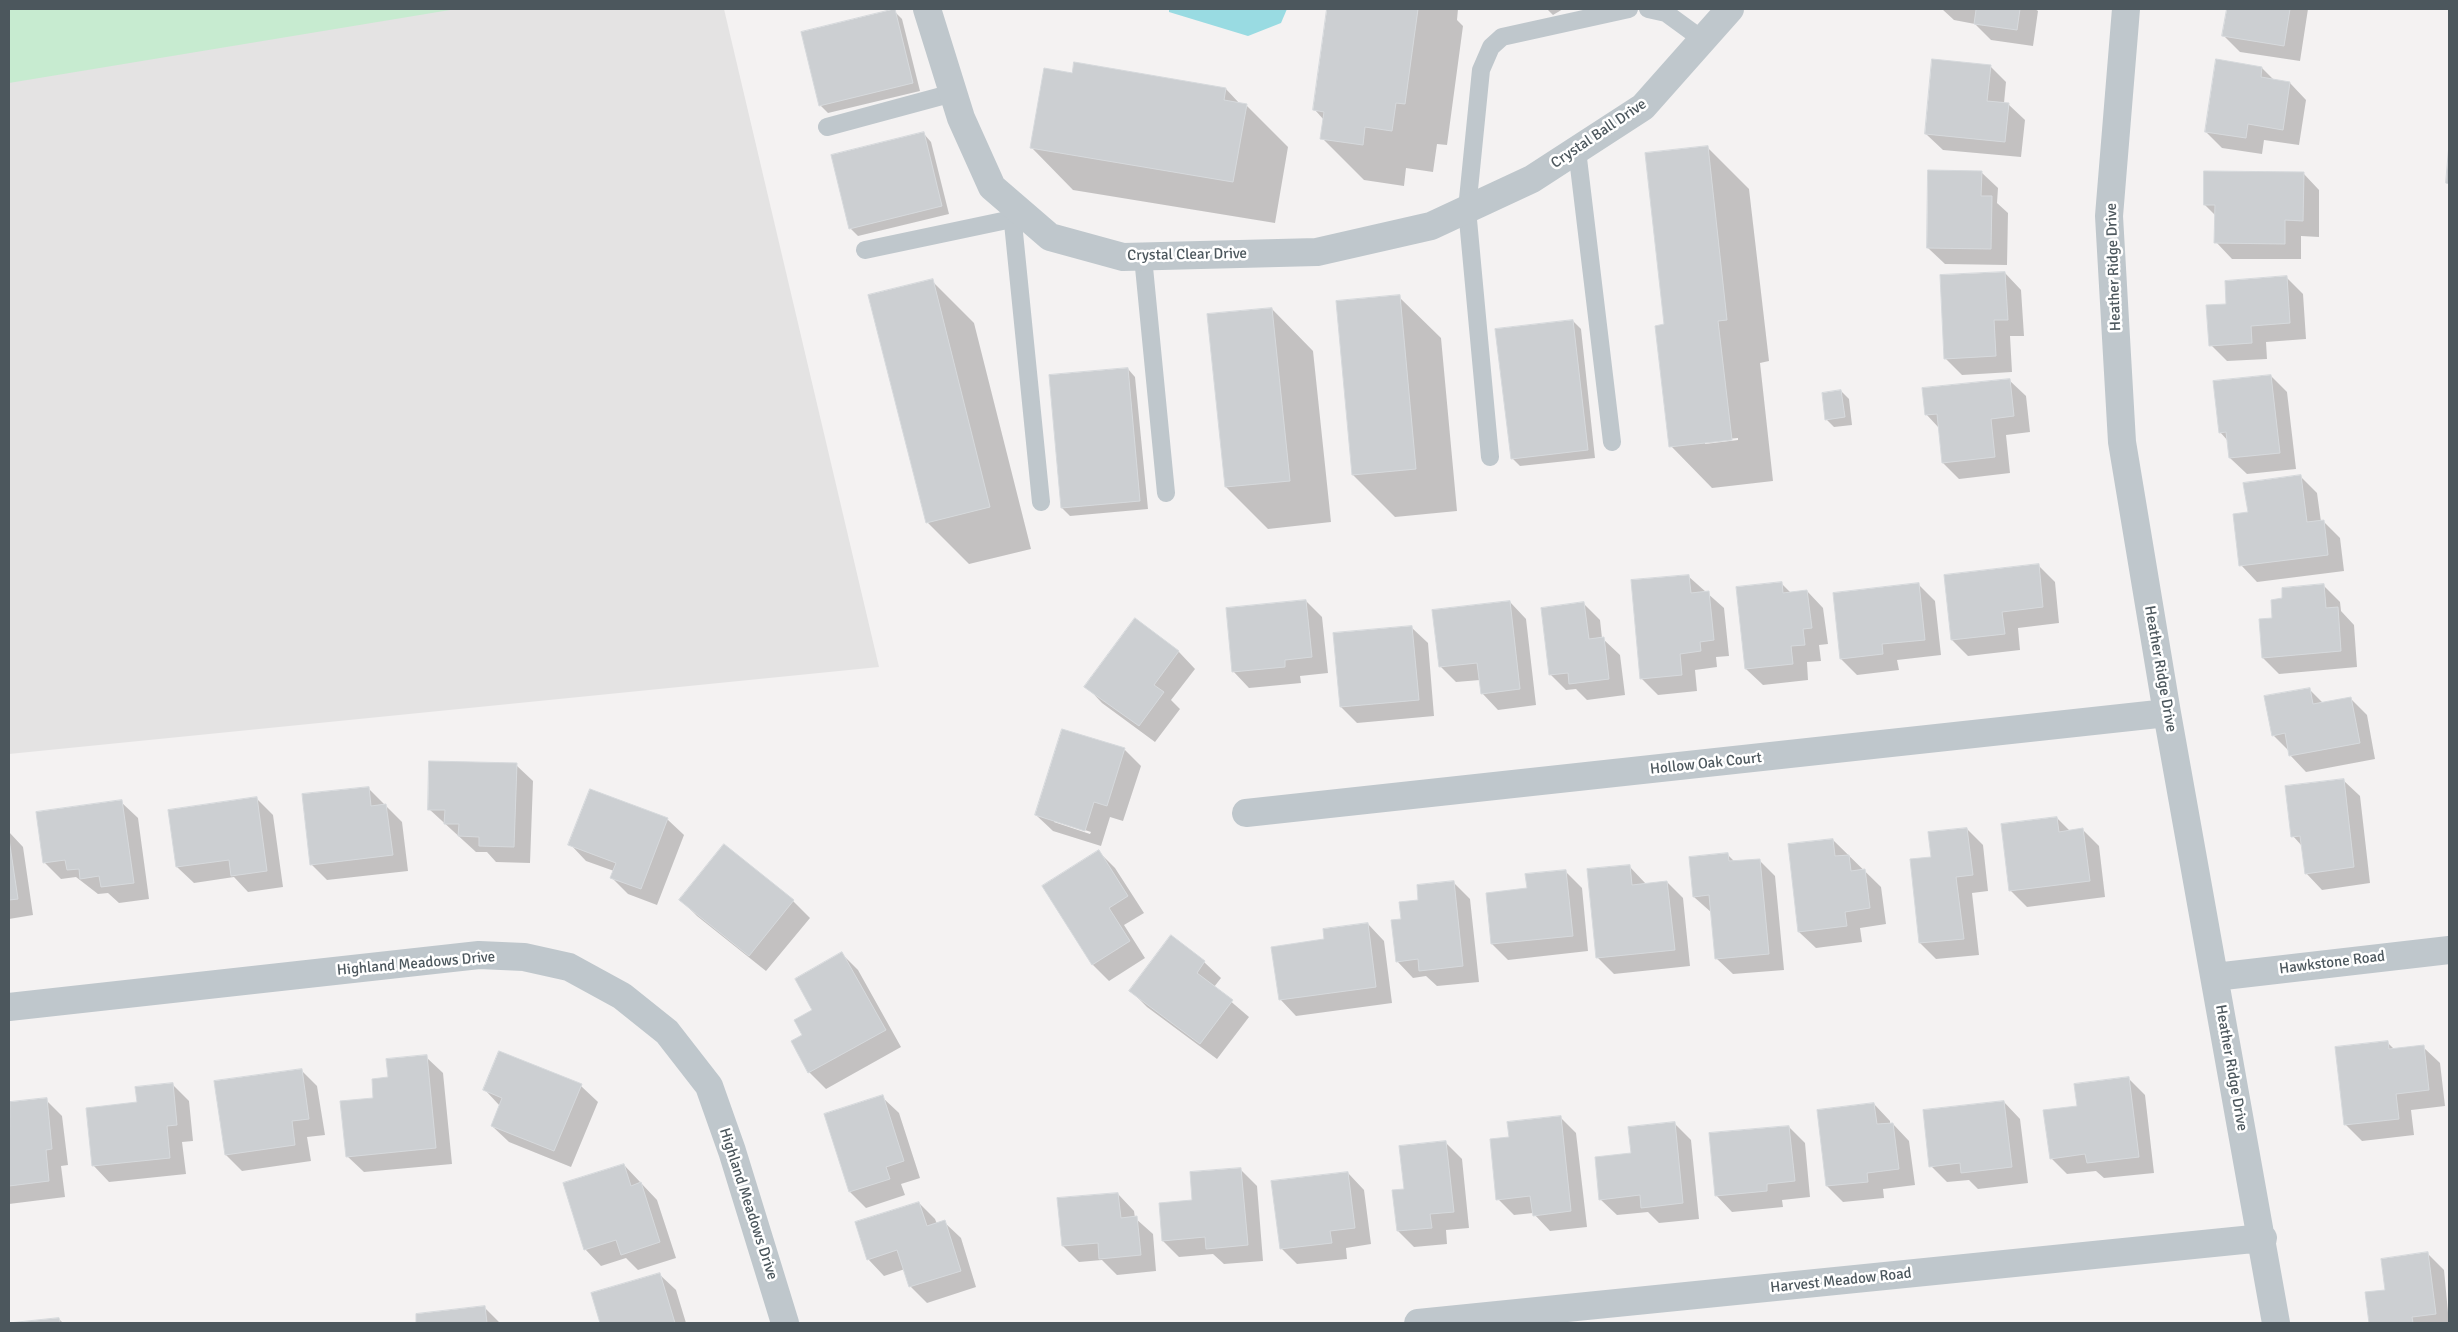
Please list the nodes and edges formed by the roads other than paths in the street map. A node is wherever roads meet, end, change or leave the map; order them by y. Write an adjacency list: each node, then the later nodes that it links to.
1 (927, 9): 7 (street, Crystal Clear Drive)
2 (1629, 9): 10 (lane)
3 (1648, 9): 6 (lane)
4 (1730, 9): 6 (street, Crystal Ball Drive)
5 (2126, 9): 18 (street, Heather Ridge Drive)
6 (1703, 40): 9 (street, Crystal Ball Drive)
7 (953, 93): 8 (lane); 11 (street, Crystal Clear Drive)
8 (827, 127)
9 (1577, 150): 10 (street, Crystal Ball Drive); 14 (lane)
10 (1467, 209): 13 (street, Crystal Clear Drive); 15 (lane)
11 (1012, 211): 12 (lane); 13 (street, Crystal Clear Drive); 17 (lane)
12 (865, 250)
13 (1143, 257): 16 (lane)
14 (1612, 442)
15 (1490, 458)
16 (1166, 493)
17 (1042, 502)
18 (2167, 713): 19 (street, Hollow Oak Court); 21 (street, Heather Ridge Drive)
19 (1246, 813)
20 (2449, 950): 21 (street, Hawkstone Road)
21 (2216, 977): 23 (street, Heather Ridge Drive)
22 (9, 1007): 24 (street, Highland Meadows Drive)
23 (2263, 1238): 25 (street, Harvest Meadow Road); 26 (street, Heather Ridge Drive)
24 (786, 1323)
25 (1418, 1323)
26 (2276, 1323)

